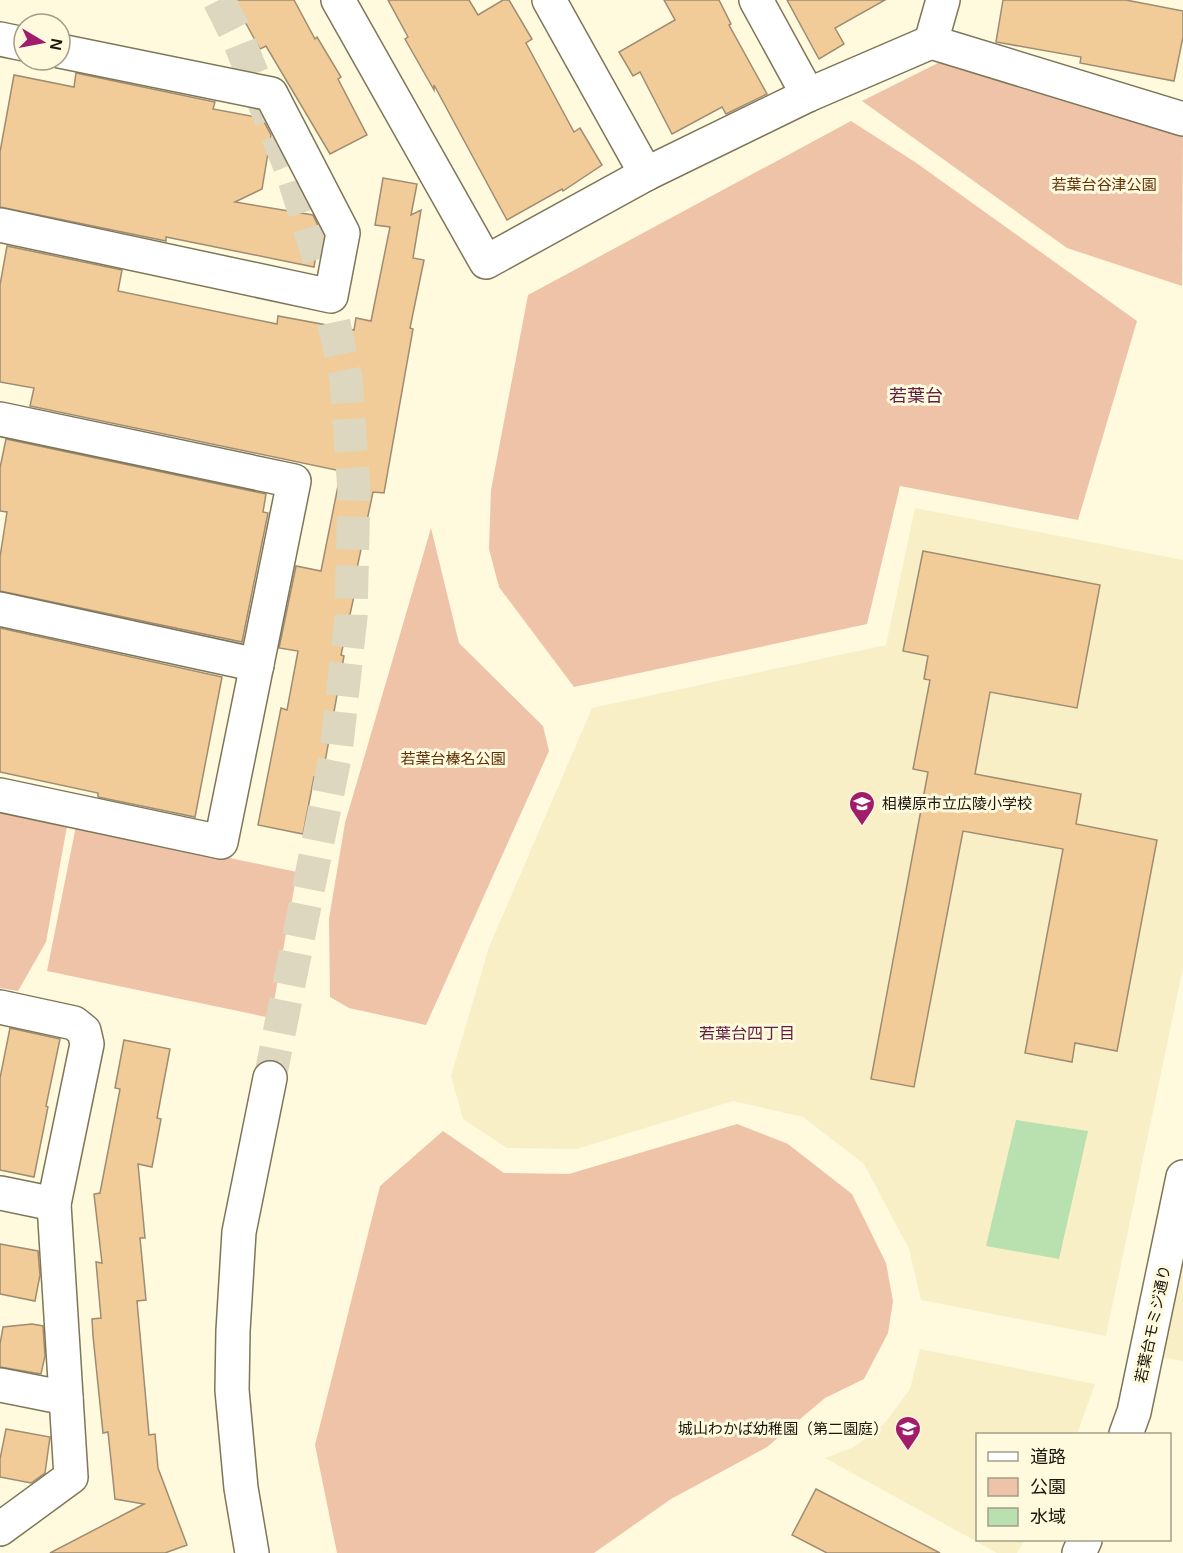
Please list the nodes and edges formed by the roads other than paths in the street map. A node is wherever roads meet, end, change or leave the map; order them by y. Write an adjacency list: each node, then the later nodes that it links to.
1 (338, 0): 9 (street)
2 (549, 0): 9 (street)
3 (756, 0): 7 (street)
4 (943, 0): 5 (street)
5 (931, 42): 7 (street); 8 (street)
6 (72, 53): 10 (street)
7 (808, 95): 9 (street)
8 (1183, 119)
9 (646, 174)
10 (0, 225)
11 (0, 419): 13 (street)
12 (0, 609): 13 (street)
13 (257, 665): 14 (street)
14 (0, 795)
15 (0, 1007): 19 (street)
16 (270, 1078): 24 (street)
17 (1183, 1177): 22 (street, 若葉台モミジ通り)
18 (0, 1193): 19 (street)
19 (54, 1204): 21 (street)
20 (0, 1385): 21 (street)
21 (66, 1398): 23 (street)
22 (1126, 1433)
23 (0, 1528)
24 (252, 1553)

